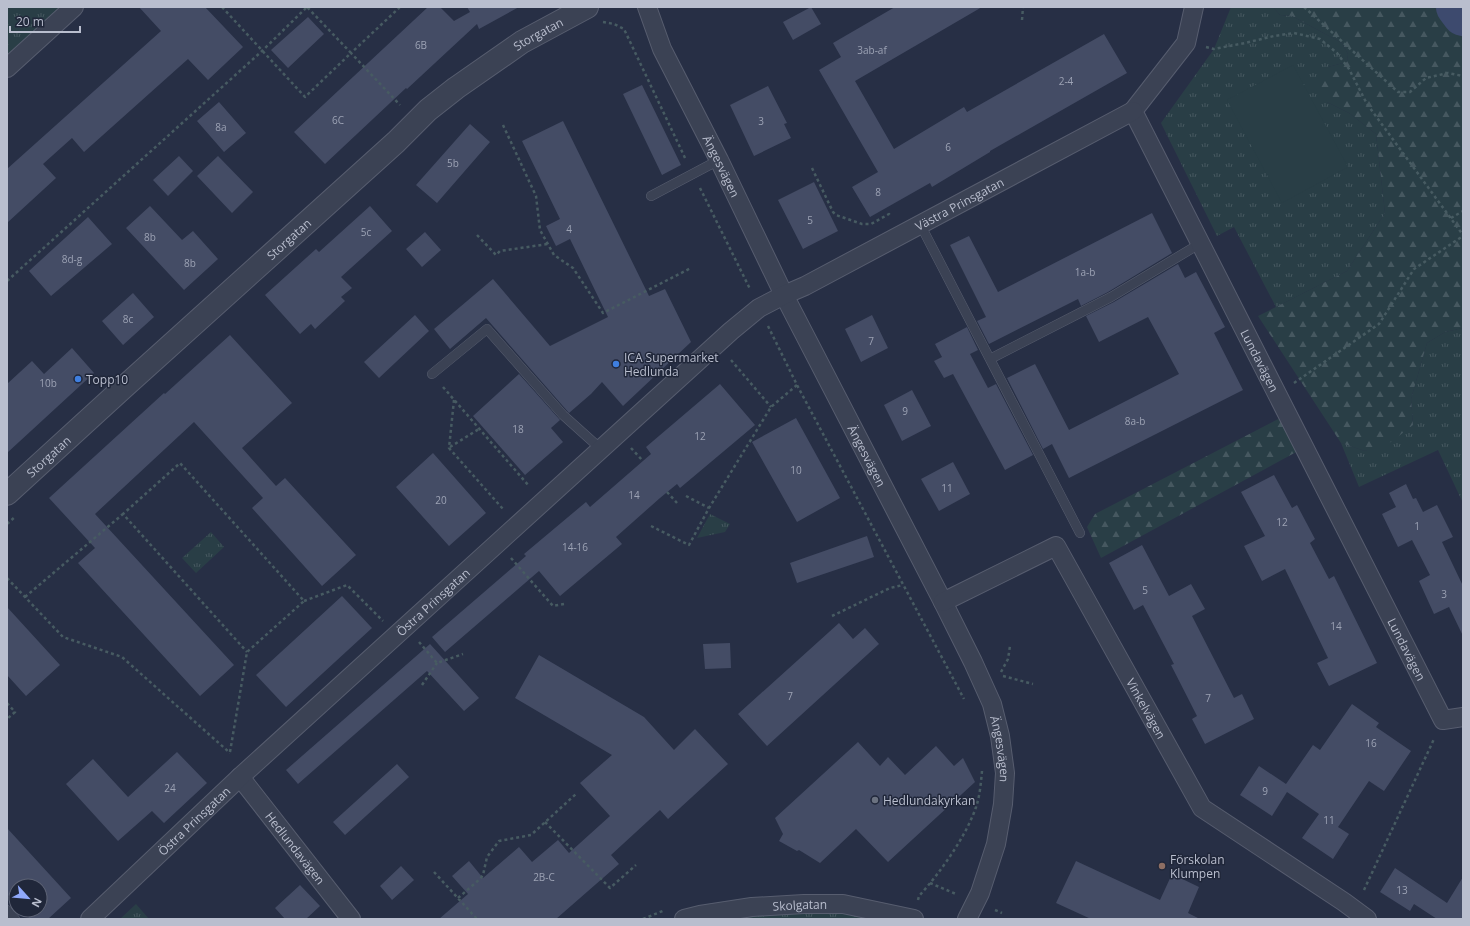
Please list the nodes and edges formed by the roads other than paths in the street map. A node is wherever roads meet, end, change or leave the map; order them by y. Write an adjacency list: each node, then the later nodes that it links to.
1 (74, 7): 5 (street)
2 (646, 7): 7 (street, Ängesvägen)
3 (1194, 7): 6 (street)
4 (592, 15): 15 (street, Storgatan)
5 (7, 68)
6 (1133, 111): 9 (street, Västra Prinsgatan); 10 (street, Lundavägen)
7 (719, 160): 8 (lane); 11 (street, Ängesvägen)
8 (651, 196)
9 (920, 224): 11 (street, Västra Prinsgatan); 12 (lane)
10 (1201, 243): 12 (lane); 18 (street, Lundavägen)
11 (784, 295): 14 (street, Östra Prinsgatan); 17 (street, Ängesvägen)
12 (990, 360): 16 (lane)
13 (432, 374): 14 (lane)
14 (602, 450): 19 (street, Östra Prinsgatan)
15 (7, 494)
16 (1080, 533)
17 (943, 602): 21 (street, Vinkelvägen); 27 (street, Ängesvägen)
18 (1463, 717)
19 (240, 777): 23 (street, Östra Prinsgatan); 24 (street, Hedlundavägen)
20 (7, 910): 22 (lane)
21 (1361, 914)
22 (15, 919)
23 (90, 919)
24 (352, 919)
25 (684, 919): 26 (street, Skolgatan)
26 (914, 919)
27 (967, 919)

